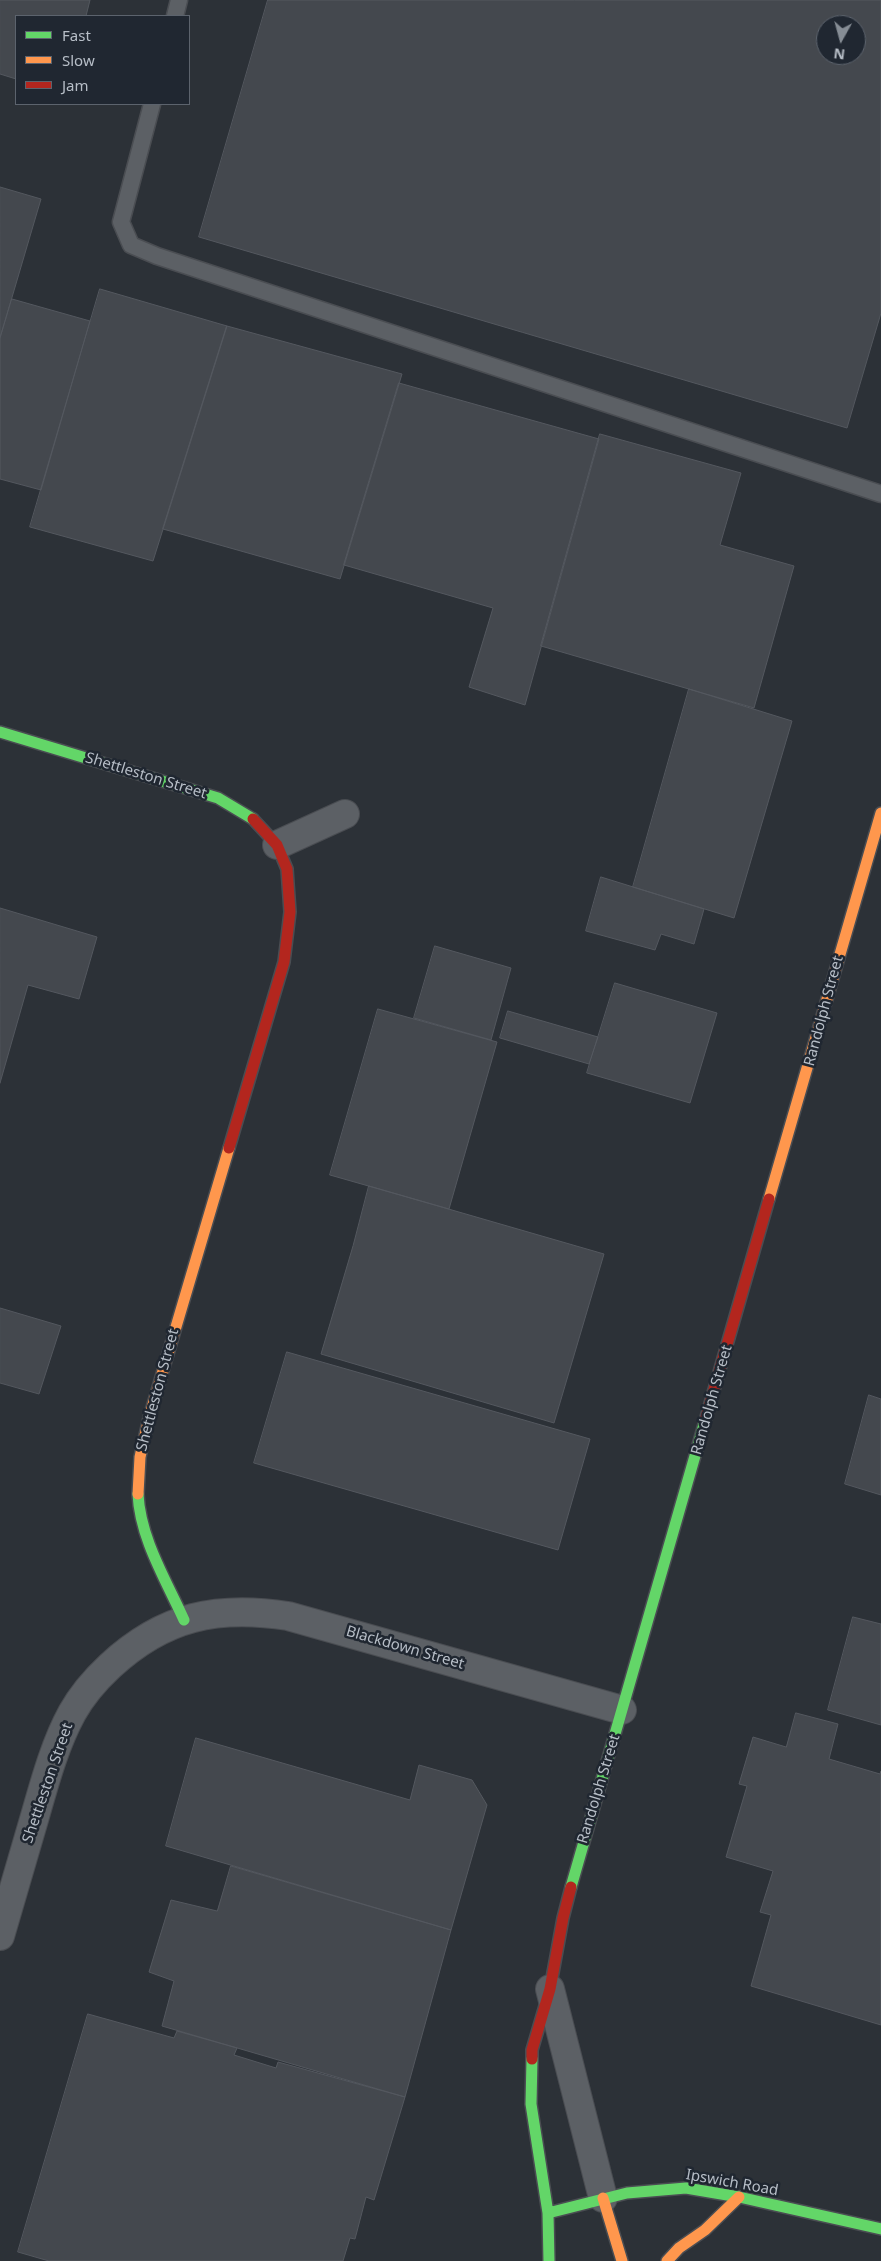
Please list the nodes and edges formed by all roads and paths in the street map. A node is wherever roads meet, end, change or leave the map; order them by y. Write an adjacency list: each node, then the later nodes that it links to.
1 (179, 0): 2 (lane)
2 (175, 15)
3 (152, 105): 4 (lane)
4 (881, 494)
5 (0, 732): 8 (main road, Shettleston Street)
6 (881, 813): 10 (main road, Randolph Street)
7 (345, 814): 8 (street)
8 (277, 846): 9 (main road, Shettleston Street)
9 (184, 1620): 10 (street, Blackdown Street); 11 (street, Shettleston Street)
10 (622, 1710): 12 (main road, Randolph Street)
11 (0, 1936)
12 (550, 1989): 14 (street, Randolph Street); 15 (main road, Randolph Street)
13 (739, 2197): 14 (main road, Ipswich Road); 16 (main road, Ipswich Road); 19 (main road)
14 (603, 2198): 15 (main road, Ipswich Road); 18 (main road)
15 (548, 2213): 17 (main road, Randolph Street)
16 (881, 2229)
17 (550, 2261)
18 (622, 2261)
19 (667, 2261)

